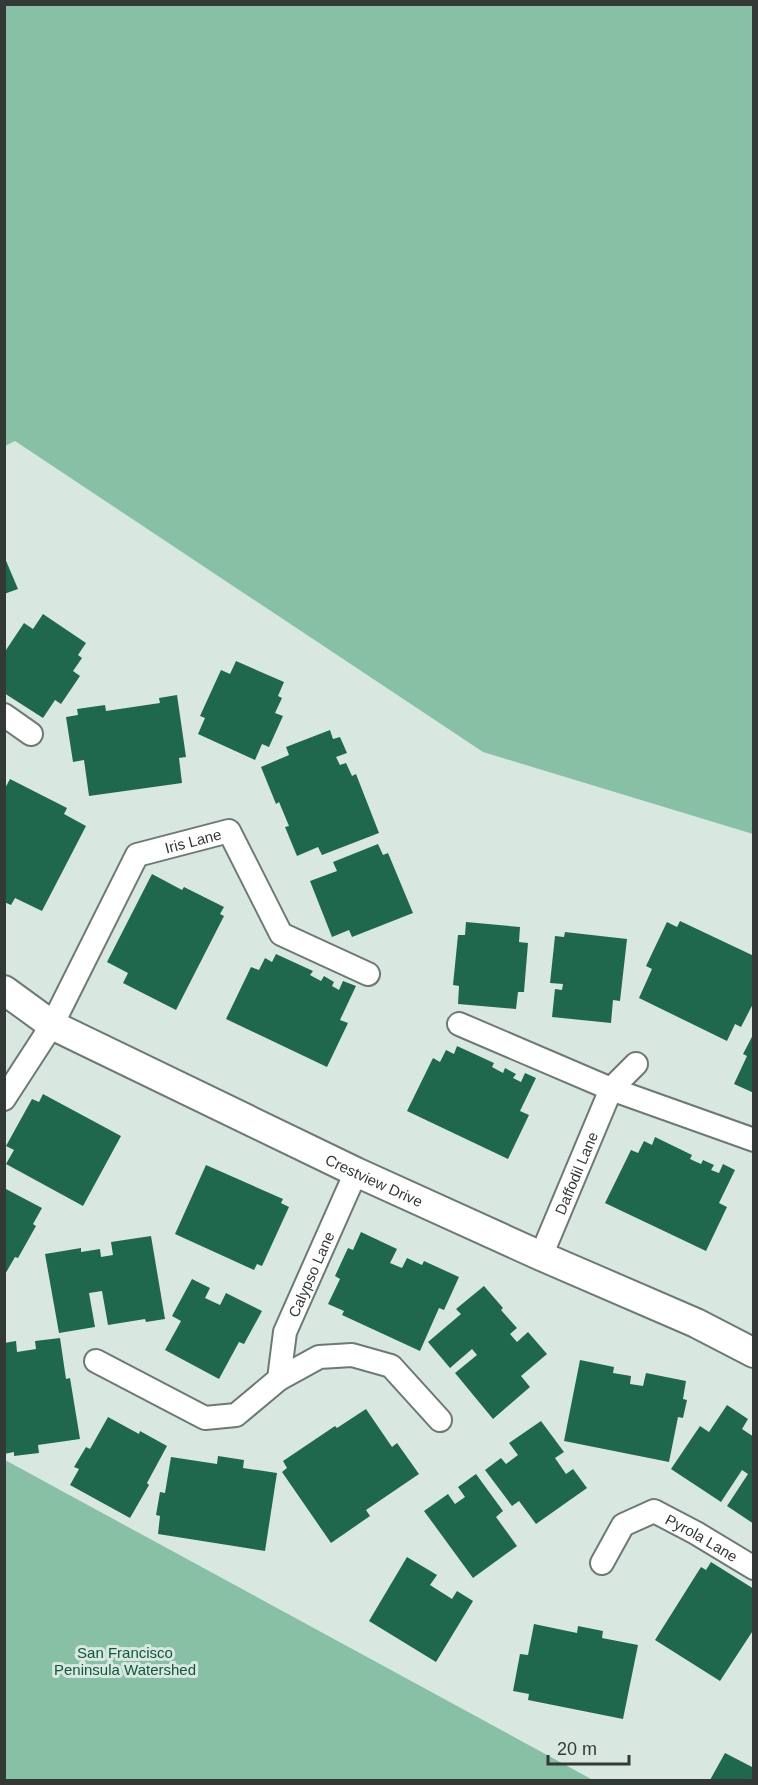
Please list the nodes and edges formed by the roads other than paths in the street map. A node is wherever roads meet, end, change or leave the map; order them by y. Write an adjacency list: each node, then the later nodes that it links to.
1 (4, 715): 2 (street)
2 (31, 734)
3 (368, 974): 6 (street, Iris Lane)
4 (4, 990): 6 (street, Crestview Drive)
5 (459, 1024): 8 (street)
6 (52, 1025): 9 (street); 11 (street, Crestview Drive)
7 (636, 1064): 8 (street, Daffodil Lane)
8 (611, 1089): 10 (street); 12 (street, Daffodil Lane)
9 (4, 1099)
10 (753, 1140)
11 (356, 1172): 12 (street, Crestview Drive); 15 (street, Calypso Lane)
12 (541, 1256): 13 (street, Crestview Drive)
13 (753, 1353)
14 (96, 1361): 15 (street)
15 (279, 1379): 16 (street)
16 (440, 1420)
17 (602, 1563): 18 (street, Pyrola Lane)
18 (753, 1568)

